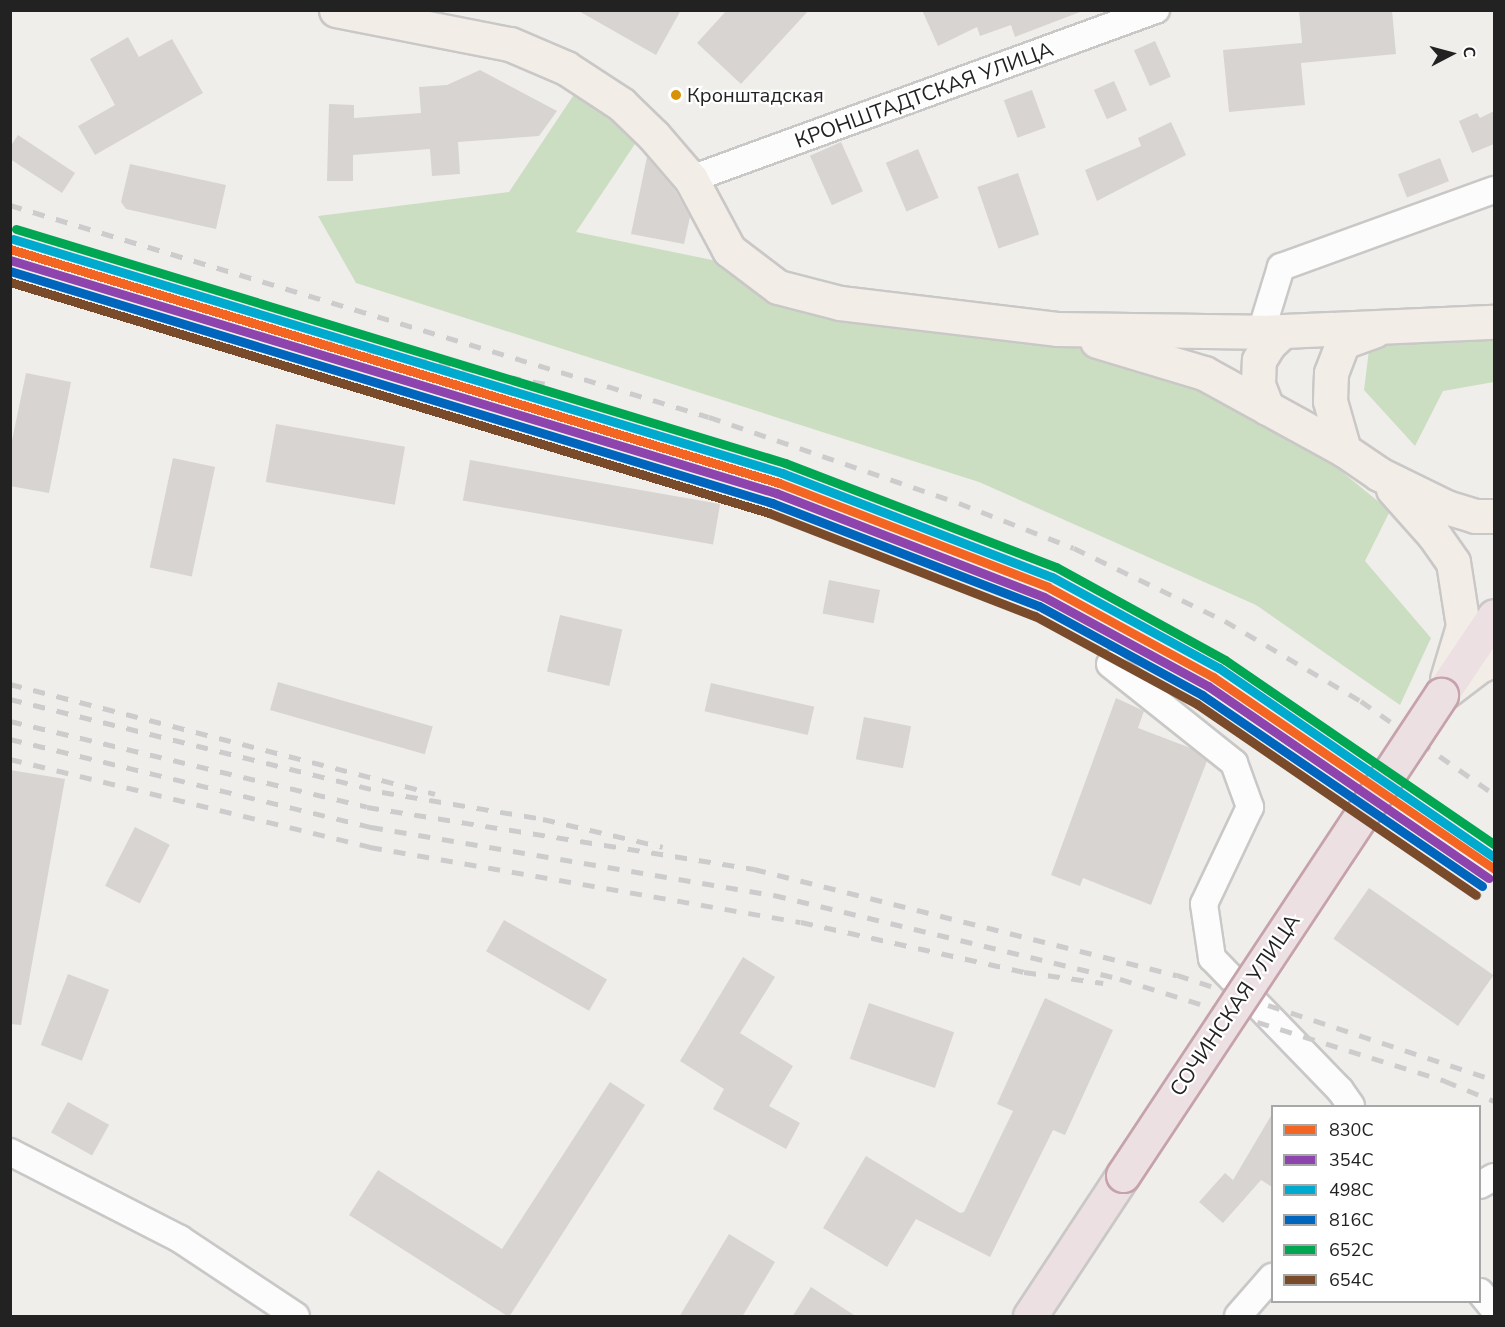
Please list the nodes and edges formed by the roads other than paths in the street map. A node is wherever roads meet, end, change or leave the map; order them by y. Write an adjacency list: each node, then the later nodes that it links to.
1 (336, 10): 3 (main road)
2 (1156, 10): 3 (street, КРОНШТАДТСКАЯ УЛИЦА)
3 (691, 179): 7 (main road)
4 (1494, 190): 8 (street)
5 (1494, 322): 6 (main road)
6 (1381, 328): 8 (main road); 10 (main road)
7 (1058, 330): 8 (main road); 9 (main road)
8 (1272, 332): 9 (main road)
9 (1267, 408): 10 (main road)
10 (1344, 450): 11 (main road)
11 (1379, 474): 12 (main road); 16 (main road)
12 (1494, 516)
13 (1494, 616): 16 (highway, СОЧИНСКАЯ УЛИЦА)
14 (1494, 660): 16 (main road)
15 (1110, 664): 17 (street)
16 (1441, 695): 23 (highway, СОЧИНСКАЯ УЛИЦА, bridge)
17 (1350, 1105)
18 (10, 1152): 22 (street)
19 (1271, 1278): 24 (street)
20 (1481, 1294): 21 (street)
21 (1494, 1309)
22 (296, 1317)
23 (1030, 1317)
24 (1238, 1317)

